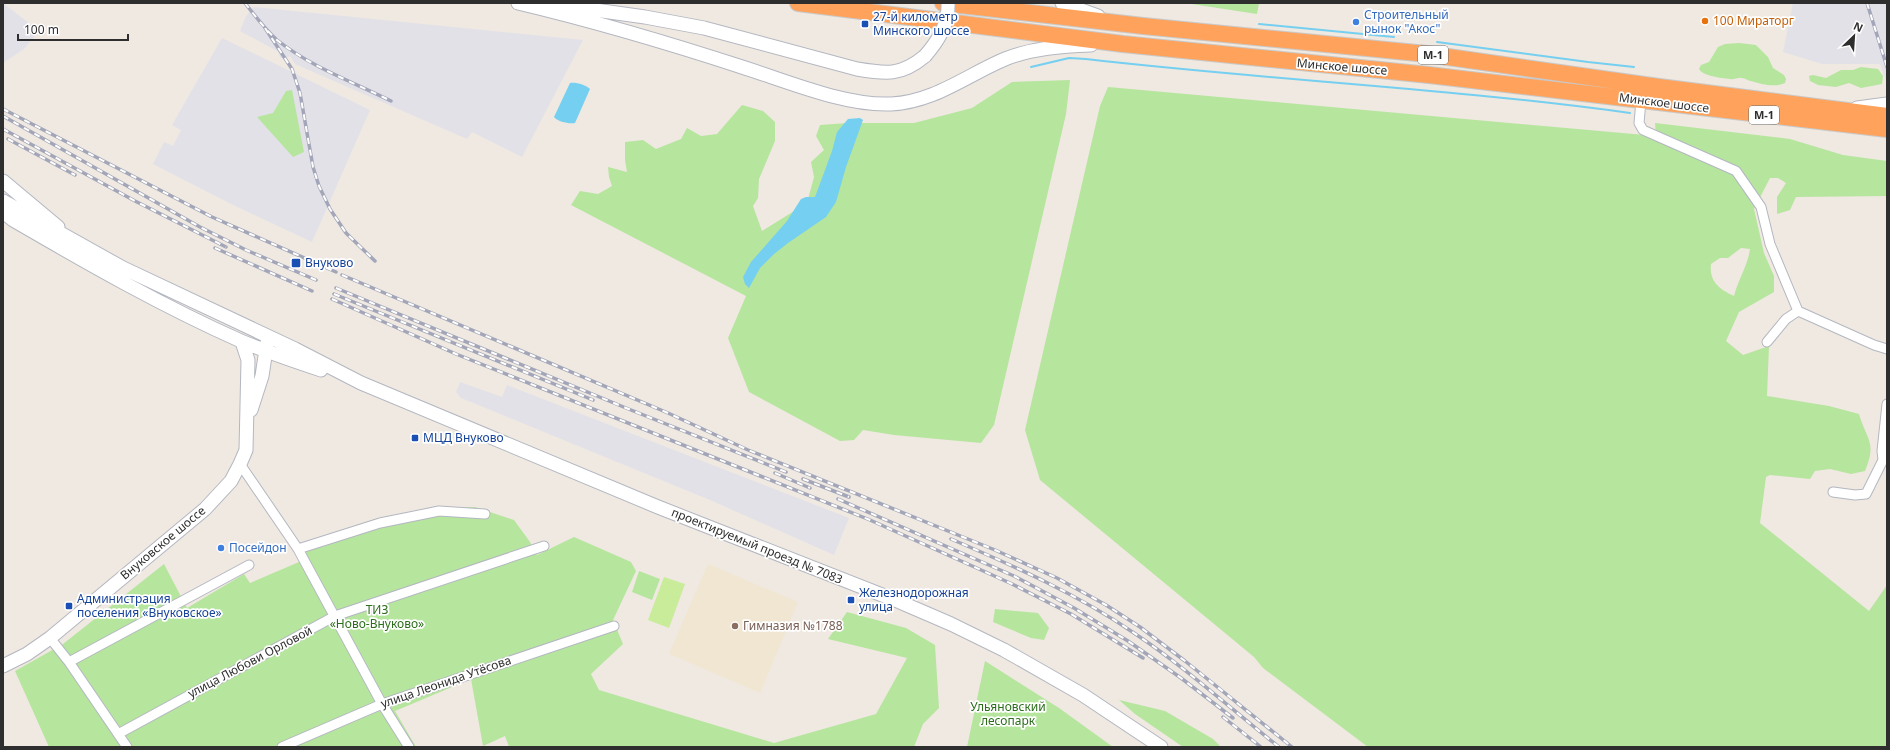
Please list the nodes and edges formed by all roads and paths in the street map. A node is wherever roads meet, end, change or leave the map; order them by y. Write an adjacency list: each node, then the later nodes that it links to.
1 (518, 3): 8 (main road)
2 (537, 3): 5 (main road, bridge)
3 (798, 3): 8 (highway, Минское шоссе / М-1)
4 (942, 3): 7 (highway, Минское шоссе / М-1)
5 (948, 3)
6 (1062, 3): 7 (main road)
7 (1143, 26): 10 (highway, Минское шоссе / М-1)
8 (1123, 44): 9 (highway, Минское шоссе / М-1)
9 (1641, 101): 11 (highway, Минское шоссе / М-1); 16 (street)
10 (1887, 107)
11 (1887, 129)
12 (3, 181): 15 (main road)
13 (3, 201): 15 (main road)
14 (6, 216): 18 (main road)
15 (74, 242): 17 (main road)
16 (1798, 311): 19 (street); 21 (street)
17 (267, 337): 20 (main road, Внуковское шоссе); 23 (main road, проектируемый проезд № 7083)
18 (242, 342): 20 (main road); 22 (main road, Внуковское шоссе)
19 (1767, 342)
20 (262, 349): 22 (main road); 23 (main road, проектируемый проезд № 7083); 25 (main road, Внуковское шоссе)
21 (1887, 349)
22 (248, 360): 25 (main road, Внуковское шоссе)
23 (361, 383): 42 (main road, проектируемый проезд № 7083)
24 (1887, 404): 27 (street)
25 (247, 423): 26 (main road, Внуковское шоссе)
26 (240, 464): 30 (street); 34 (main road, Внуковское шоссе)
27 (1833, 492)
28 (485, 514): 30 (street)
29 (544, 546): 32 (street, улица Любови Орловой)
30 (298, 549): 32 (street)
31 (249, 565): 35 (street)
32 (335, 616): 37 (street); 38 (street, улица Любови Орловой)
33 (614, 626): 37 (street, улица Леонида Утёсова)
34 (50, 638): 35 (street); 36 (main road, Внуковское шоссе)
35 (69, 662): 38 (street)
36 (3, 666)
37 (382, 704): 40 (street, улица Леонида Утёсова); 41 (street)
38 (118, 734): 39 (street)
39 (127, 747)
40 (282, 747)
41 (409, 747)
42 (1161, 747)

